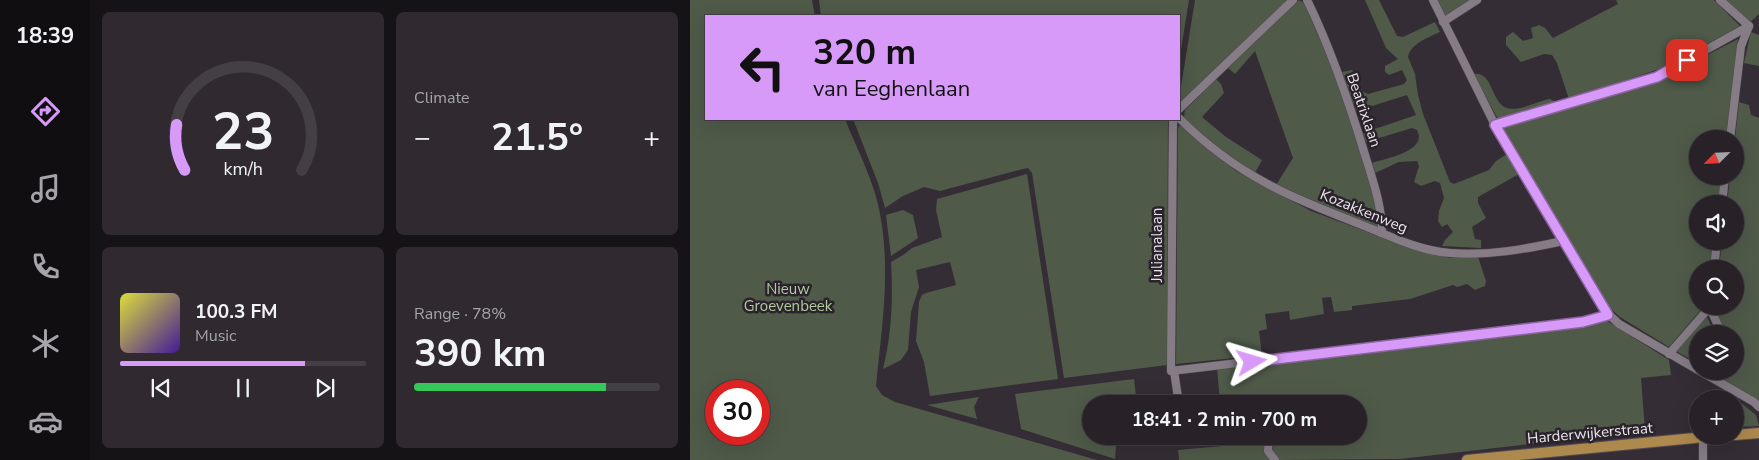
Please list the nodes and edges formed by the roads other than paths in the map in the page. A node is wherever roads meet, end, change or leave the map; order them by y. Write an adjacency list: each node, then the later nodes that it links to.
1 (1293, 0): 8 (street)
2 (1307, 0): 13 (street, Beatrixlaan)
3 (1433, 0): 6 (street)
4 (1477, 0): 6 (street)
5 (1720, 0): 7 (street)
6 (1443, 22): 11 (street)
7 (1749, 26): 11 (street); 12 (street)
8 (1180, 107)
9 (1180, 119): 13 (street, Kozakkenweg)
10 (1173, 120): 19 (street, Julianalaan)
11 (1495, 125): 14 (street)
12 (1731, 130)
13 (1382, 233): 14 (street, Kozakkenweg)
14 (1563, 241): 15 (street)
15 (1608, 315): 17 (street); 19 (street)
16 (1702, 315): 17 (street)
17 (1669, 354): 18 (street)
18 (1689, 365)
19 (1172, 371): 21 (street, Julianalaan)
20 (1715, 380): 22 (street)
21 (1177, 395)
22 (1759, 407)
23 (1759, 433): 24 (main road)
24 (1744, 434)
25 (1689, 438): 29 (main road, Harderwijkerstraat)
26 (1268, 445): 28 (street)
27 (1704, 445): 30 (street)
28 (1275, 460)
29 (1467, 460)
30 (1703, 460)

